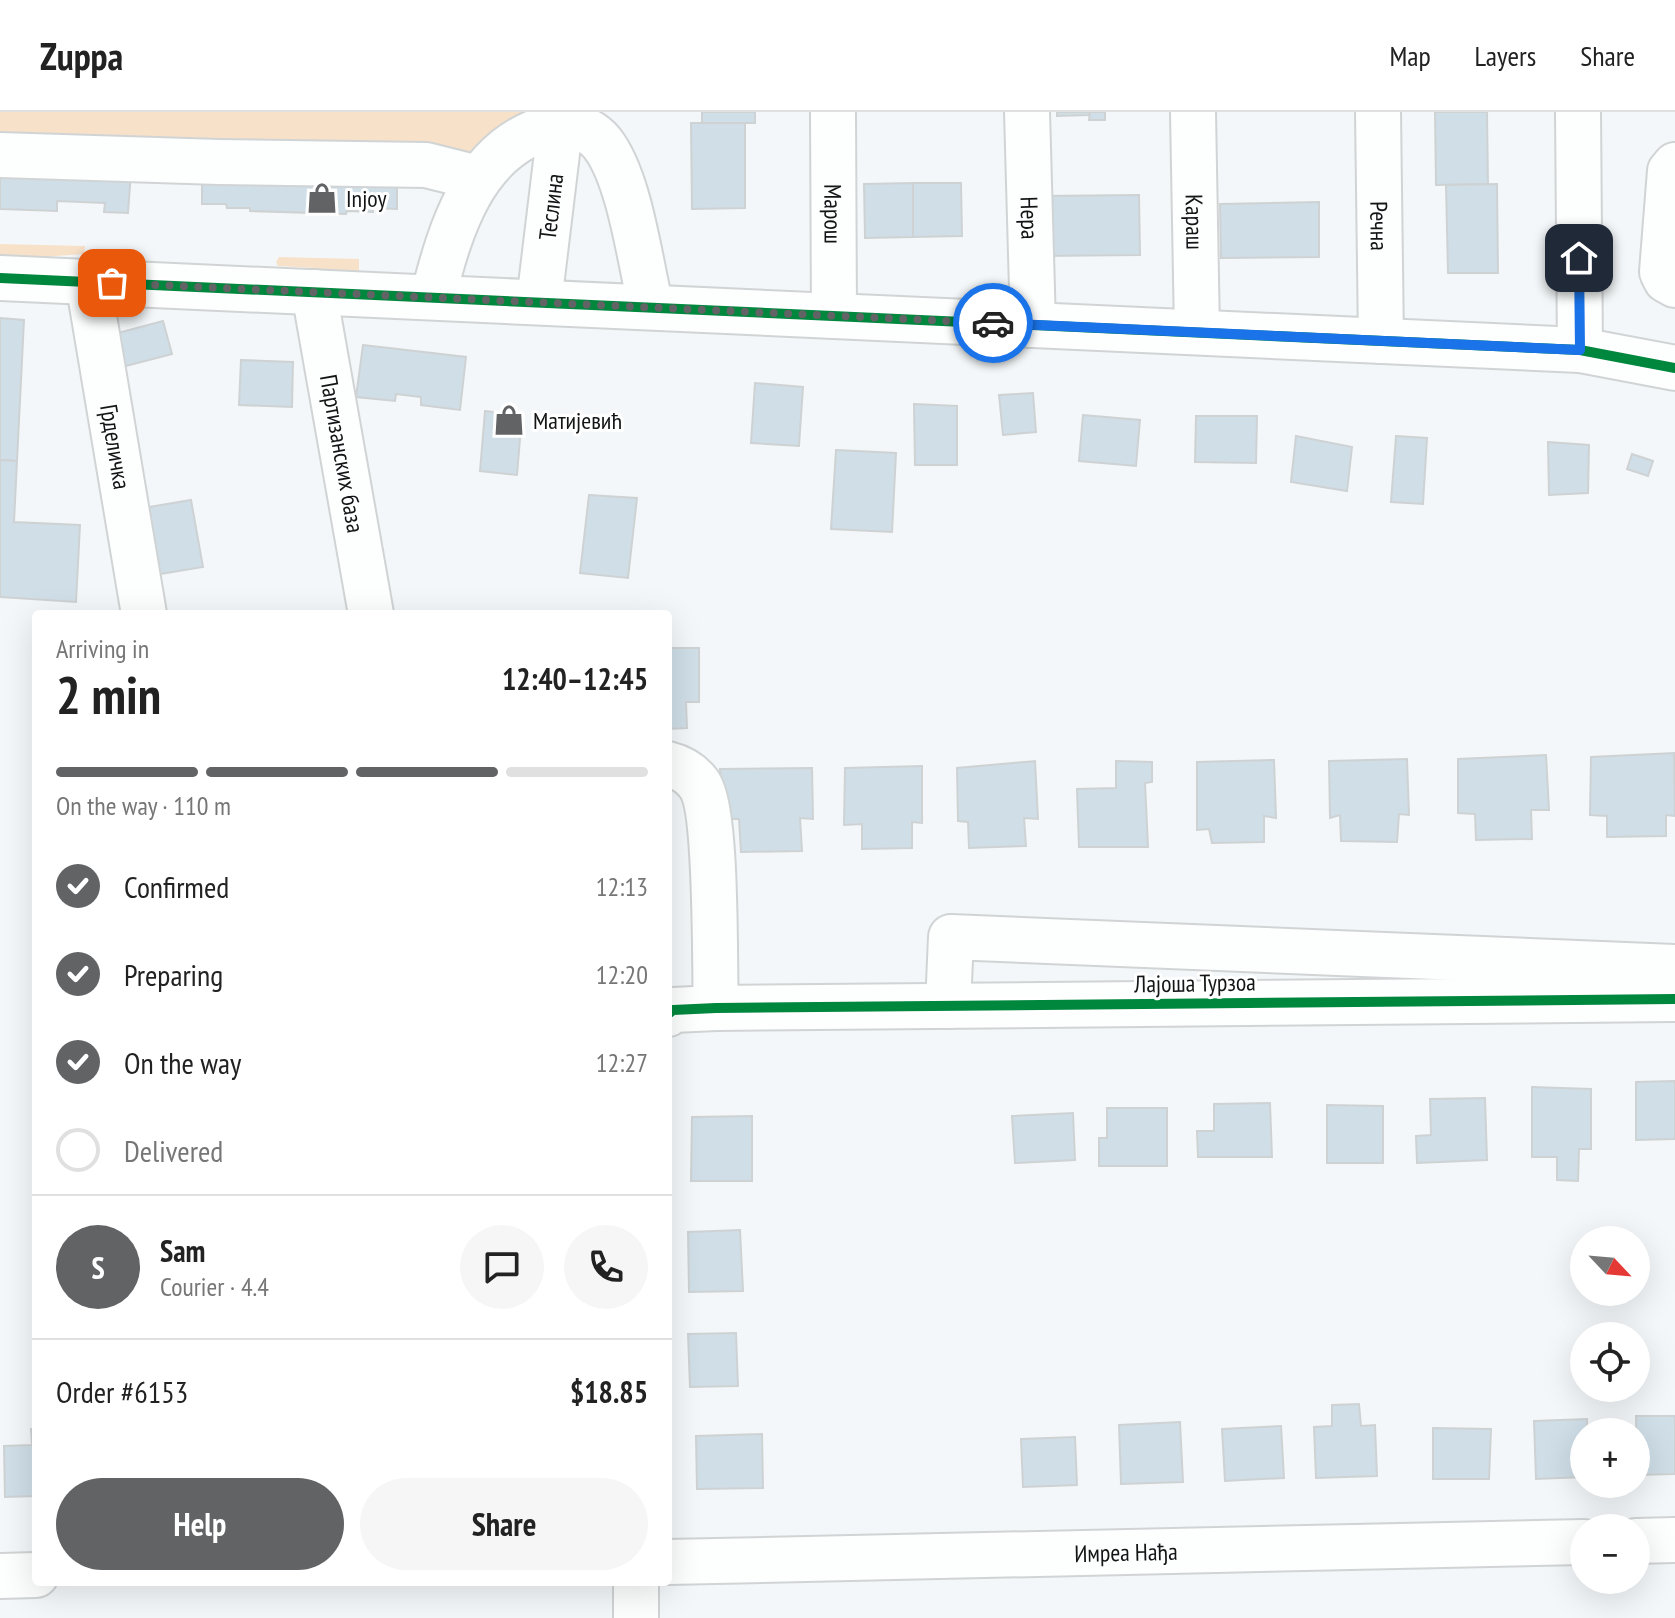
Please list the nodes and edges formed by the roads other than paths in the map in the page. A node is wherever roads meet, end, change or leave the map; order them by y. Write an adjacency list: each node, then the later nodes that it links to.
1 (833, 112): 17 (street, Марош)
2 (1027, 112): 18 (street, Нера)
3 (1193, 112): 19 (street, Караш)
4 (1378, 112): 20 (street, Речна)
5 (1578, 112): 21 (street)
6 (562, 118): 9 (street); 15 (street, Теслина); 16 (street)
7 (0, 155): 9 (street)
8 (1675, 165): 12 (street)
9 (478, 178): 14 (street)
10 (0, 278): 11 (street)
11 (88, 281): 13 (street); 23 (street, Грделичка)
12 (1675, 285)
13 (314, 292): 14 (street); 24 (street, Партизанских база)
14 (433, 297): 15 (street)
15 (539, 302): 16 (street)
16 (651, 307): 17 (street)
17 (834, 316): 18 (street)
18 (1033, 325): 19 (street)
19 (1197, 332): 20 (street)
20 (1381, 341): 21 (street)
21 (1580, 350): 22 (street)
22 (1675, 368)
23 (143, 610)
24 (370, 610)
25 (672, 765): 29 (street)
26 (1675, 967): 28 (street)
27 (1675, 999): 28 (street, Лајоша Турзоа)
28 (948, 1006): 29 (street, Лајоша Турзоа)
29 (716, 1008): 30 (street, Лајоша Турзоа)
30 (672, 1011)
31 (1675, 1540): 32 (street)
32 (1650, 1541)
33 (1570, 1542): 34 (street, Имреа Нађа)
34 (672, 1562)
35 (32, 1575): 36 (street)
36 (0, 1576)
37 (636, 1586): 38 (street)
38 (636, 1618)

